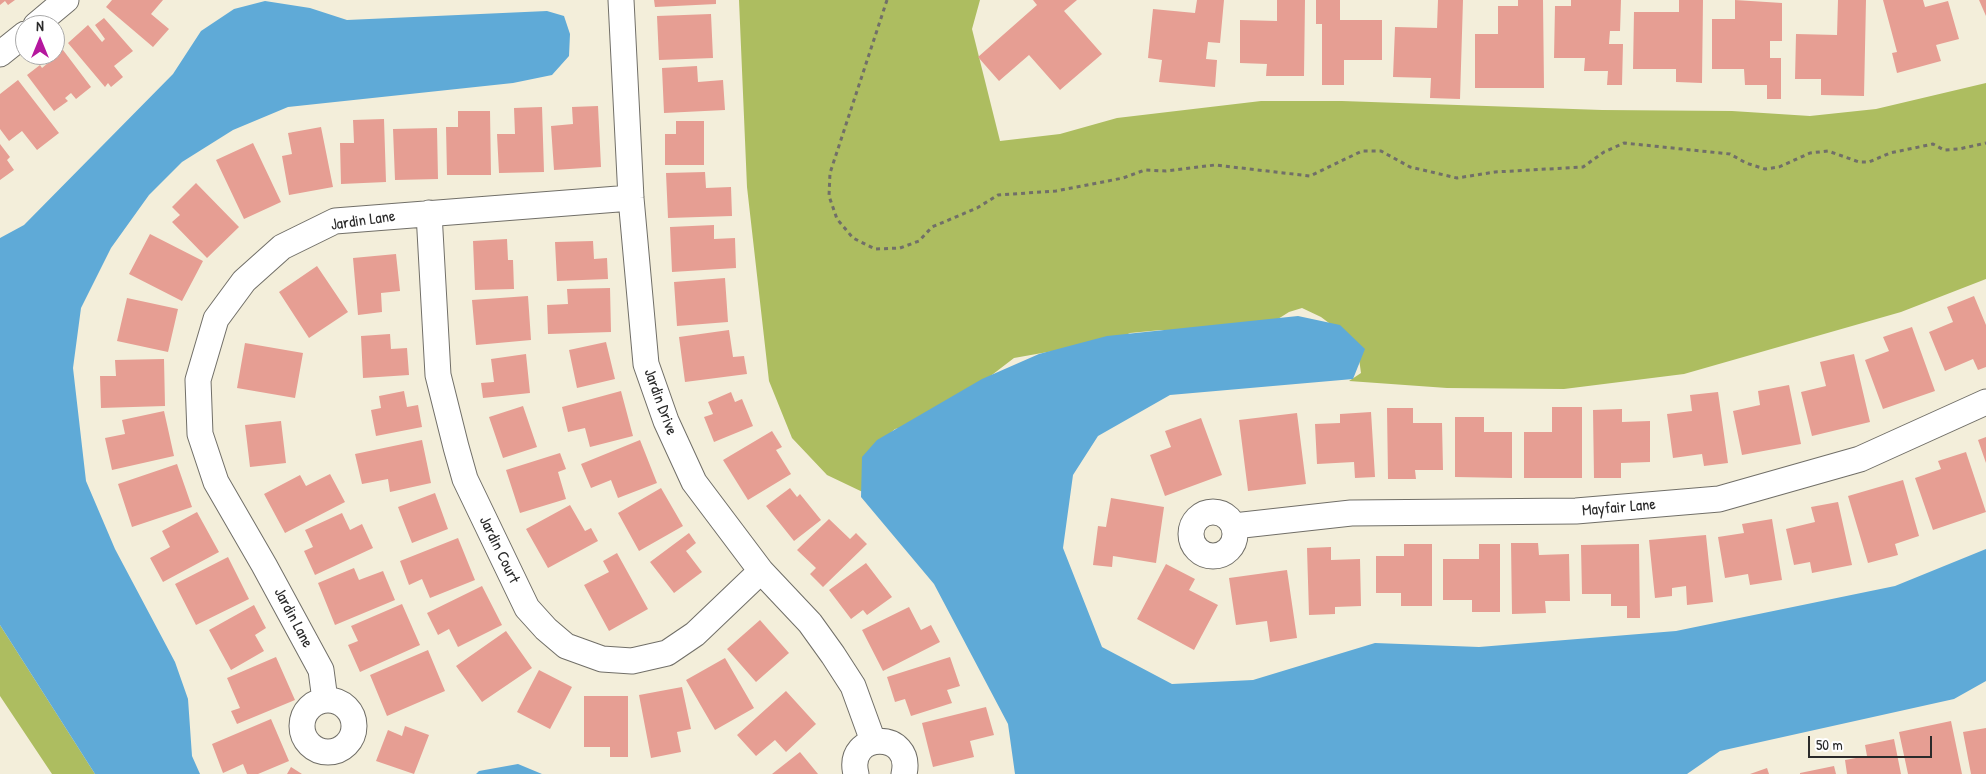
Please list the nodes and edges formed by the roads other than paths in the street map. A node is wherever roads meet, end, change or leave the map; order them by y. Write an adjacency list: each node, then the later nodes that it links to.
1 (66, 0): 3 (street)
2 (621, 0): 6 (street, Jardin Drive)
3 (48, 15)
4 (15, 42): 5 (street)
5 (0, 54)
6 (631, 198): 7 (street, Jardin Lane); 10 (street, Jardin Drive)
7 (429, 213): 10 (street, Jardin Court); 11 (street, Jardin Lane)
8 (1986, 402): 9 (street, Mayfair Lane)
9 (1234, 526)
10 (762, 571): 12 (street, Jardin Drive)
11 (325, 700)
12 (874, 741): 13 (street); 14 (street)
13 (856, 774)
14 (904, 774)

